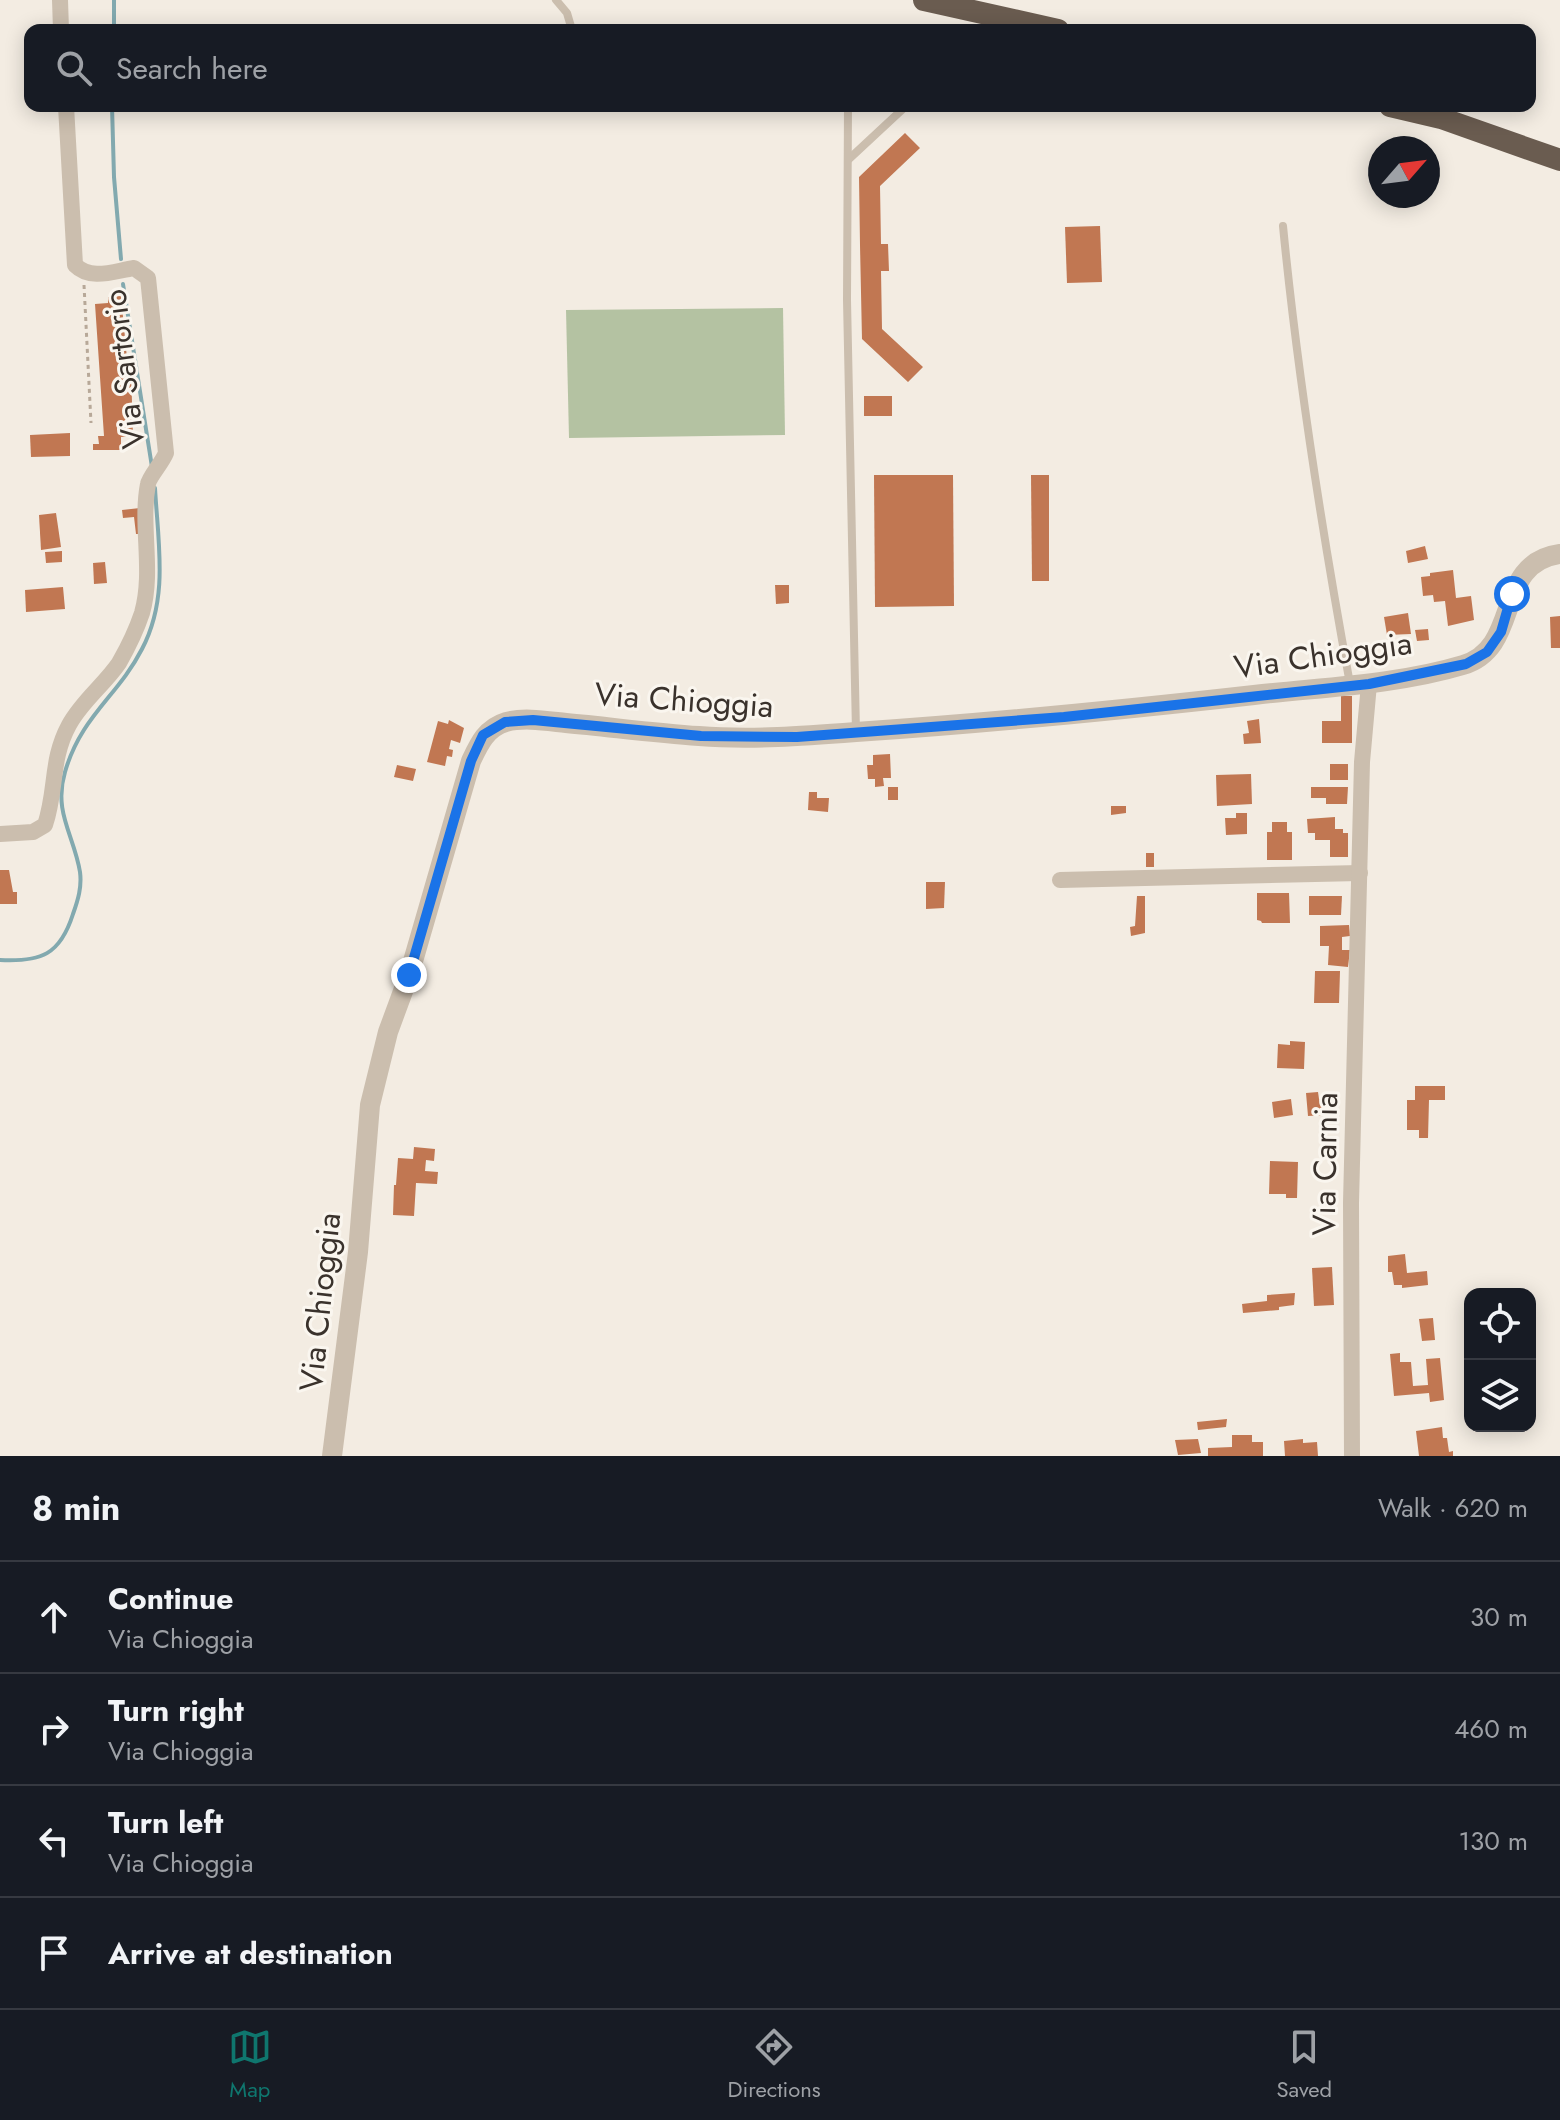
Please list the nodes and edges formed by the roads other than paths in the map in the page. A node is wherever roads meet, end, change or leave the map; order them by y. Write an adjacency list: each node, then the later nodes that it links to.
1 (60, 0): 4 (street)
2 (556, 0): 5 (lane)
3 (924, 0): 6 (highway)
4 (61, 24)
5 (570, 24)
6 (1031, 24)
7 (66, 112): 17 (street, Via Sartorio)
8 (848, 112): 11 (lane)
9 (900, 112): 11 (lane)
10 (1416, 112): 12 (highway)
11 (849, 159): 16 (lane)
12 (1560, 160)
13 (1283, 226): 15 (lane)
14 (1560, 554): 15 (street, Via Chioggia)
15 (1360, 684): 16 (street, Via Chioggia); 18 (street, Via Carnia)
16 (856, 732): 20 (street, Via Chioggia)
17 (0, 834)
18 (1360, 873): 19 (street); 21 (street, Via Carnia)
19 (1060, 880)
20 (332, 1456)
21 (1352, 1456)

